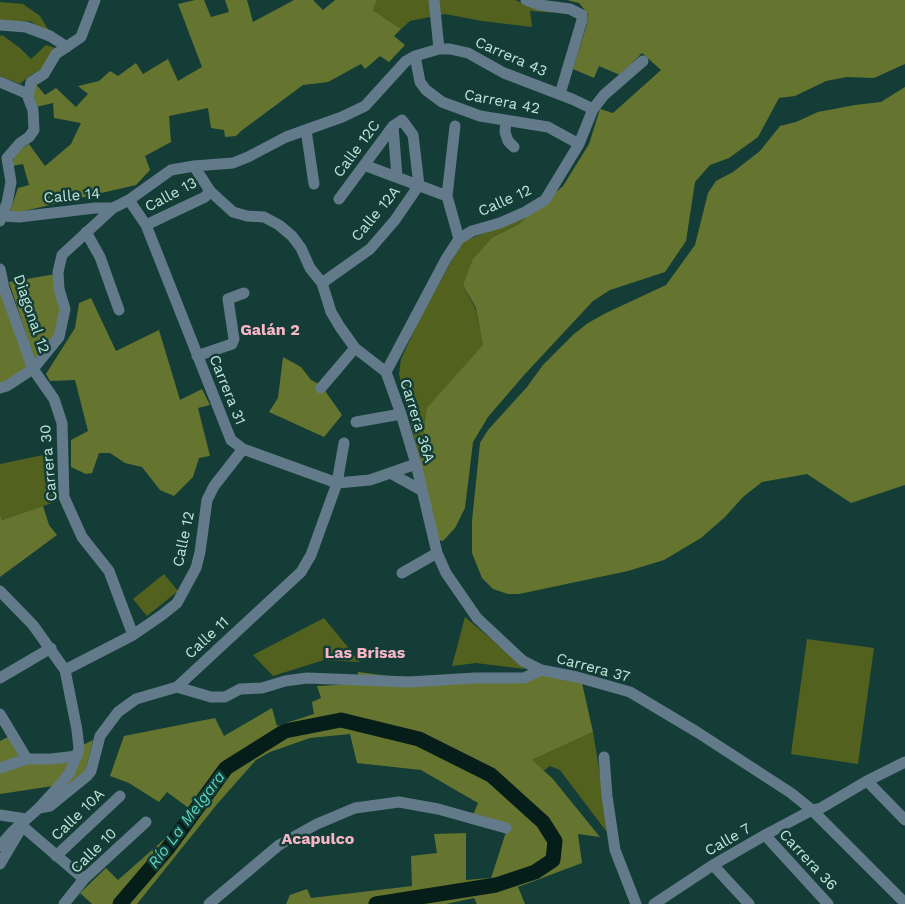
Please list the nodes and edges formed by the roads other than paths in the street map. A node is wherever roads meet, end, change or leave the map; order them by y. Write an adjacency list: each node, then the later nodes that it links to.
1 (95, 0): 5 (street)
2 (434, 0): 6 (street)
3 (526, 0): 11 (street)
4 (0, 24): 5 (street)
5 (66, 47): 10 (street)
6 (439, 49): 7 (street, Carrera 43); 11 (street, Carrera 43)
7 (415, 56): 13 (street, Carrera 42); 16 (street)
8 (643, 61): 12 (street, Calle 12)
9 (0, 82): 10 (street)
10 (28, 94): 29 (street)
11 (560, 94): 12 (street, Carrera 43)
12 (593, 109): 17 (street, Calle 12)
13 (506, 121): 17 (street, Carrera 42); 18 (street)
14 (397, 123): 19 (street, Calle 12C); 21 (street); 23 (street, Calle 12A)
15 (455, 126): 25 (street)
16 (306, 130): 20 (street); 22 (street)
17 (579, 144): 32 (street, Calle 12)
18 (514, 147)
19 (364, 165): 21 (street); 26 (street, Calle 12C)
20 (194, 166): 24 (street, Carrera 36A); 27 (street, Calle 14)
21 (397, 177): 23 (street)
22 (314, 184)
23 (419, 185): 25 (street); 34 (street, Calle 12A)
24 (210, 191): 30 (street, Calle 13); 34 (street, Carrera 36A)
25 (447, 196): 32 (street)
26 (339, 199)
27 (129, 200): 28 (street, Calle 14); 30 (street, Carrera 31)
28 (113, 208): 29 (street, Calle 14); 31 (street)
29 (1, 218)
30 (146, 225): 38 (street, Carrera 31)
31 (86, 232): 36 (street); 39 (street)
32 (459, 239): 40 (street)
33 (0, 269): 39 (street, Diagonal 12)
34 (322, 282): 37 (street, Carrera 36A)
35 (244, 293): 38 (street)
36 (119, 310)
37 (355, 348): 40 (street, Carrera 36A); 42 (street)
38 (197, 356): 46 (street, Carrera 31)
39 (33, 369): 41 (street); 54 (street, Carrera 30)
40 (386, 372): 43 (street, Carrera 36A)
41 (0, 388)
42 (321, 388)
43 (401, 414): 44 (street); 47 (street, Carrera 36A)
44 (356, 422)
45 (344, 443): 49 (street, Calle 11)
46 (243, 449): 49 (street, Carrera 31); 54 (street, Calle 12)
47 (416, 464): 48 (street, Carrera 31); 50 (street, Carrera 36A)
48 (392, 474): 49 (street, Carrera 31); 50 (street)
49 (336, 483): 59 (street, Calle 11)
50 (421, 490): 51 (street, Carrera 36A)
51 (437, 553): 52 (street); 57 (street, Carrera 36A)
52 (402, 573)
53 (0, 591): 55 (street)
54 (132, 635): 56 (street, Calle 12)
55 (51, 648): 56 (street); 58 (street)
56 (65, 670): 61 (street)
57 (540, 670): 59 (street, Carrera 37); 69 (street, Carrera 37)
58 (0, 678)
59 (177, 687): 68 (street, Calle 11)
60 (0, 714): 63 (street)
61 (77, 756): 63 (street); 68 (street)
62 (604, 757): 85 (street)
63 (26, 759): 65 (street)
64 (905, 762): 66 (street, Calle 7)
65 (0, 768)
66 (867, 781): 69 (street, Calle 7); 71 (street)
67 (120, 796): 77 (street, Calle 10A)
68 (39, 808): 72 (street)
69 (816, 811): 75 (street, Calle 7); 82 (street, Carrera 37)
70 (0, 815): 72 (street)
71 (905, 820)
72 (23, 822): 76 (street); 77 (street); 78 (street)
73 (146, 822): 80 (street, Calle 10)
74 (506, 828): 84 (street)
75 (767, 837): 79 (street, Calle 7); 88 (street, Carrera 36)
76 (0, 846)
77 (56, 856): 80 (street)
78 (0, 864)
79 (716, 868): 81 (street, Calle 7); 87 (street)
80 (84, 879): 83 (street, Calle 10)
81 (667, 902): 86 (street, Calle 7)
82 (905, 903)
83 (64, 904)
84 (209, 904)
85 (636, 904)
86 (654, 904)
87 (750, 904)
88 (828, 904)

